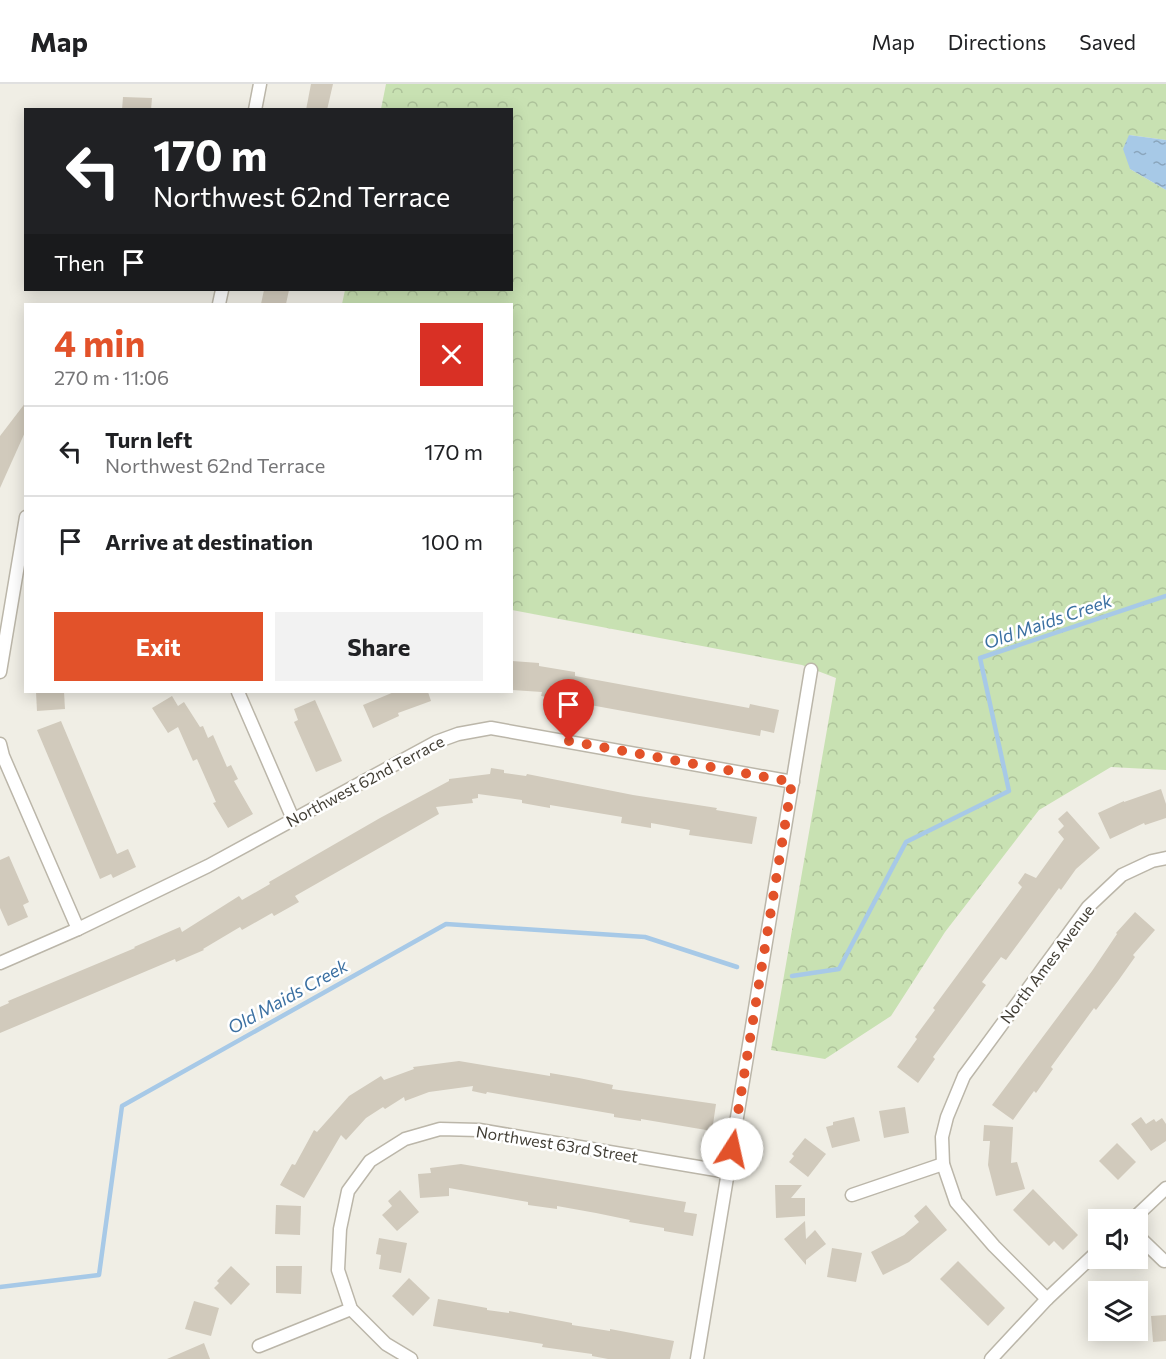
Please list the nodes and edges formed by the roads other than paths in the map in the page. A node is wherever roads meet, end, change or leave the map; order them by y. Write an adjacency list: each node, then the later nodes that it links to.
1 (260, 84): 2 (street)
2 (255, 108)
3 (24, 530): 5 (street)
4 (811, 670): 8 (street)
5 (0, 672)
6 (238, 693): 9 (street)
7 (0, 744): 11 (street)
8 (792, 782): 9 (street, Northwest 62nd Terrace); 14 (street)
9 (293, 819): 11 (street, Northwest 62nd Terrace)
10 (1166, 858): 13 (street, North Ames Avenue)
11 (78, 929): 12 (street, Northwest 62nd Terrace)
12 (0, 963)
13 (943, 1164): 16 (street); 21 (street)
14 (728, 1172): 22 (street, Northwest 63rd Street); 25 (street)
15 (1166, 1188): 17 (street)
16 (852, 1195)
17 (1144, 1209)
18 (1148, 1245): 20 (street)
19 (1088, 1260): 21 (street)
20 (1164, 1261)
21 (1047, 1299): 26 (street)
22 (351, 1309): 23 (street); 24 (street)
23 (259, 1346)
24 (411, 1359)
25 (697, 1359)
26 (991, 1359)

